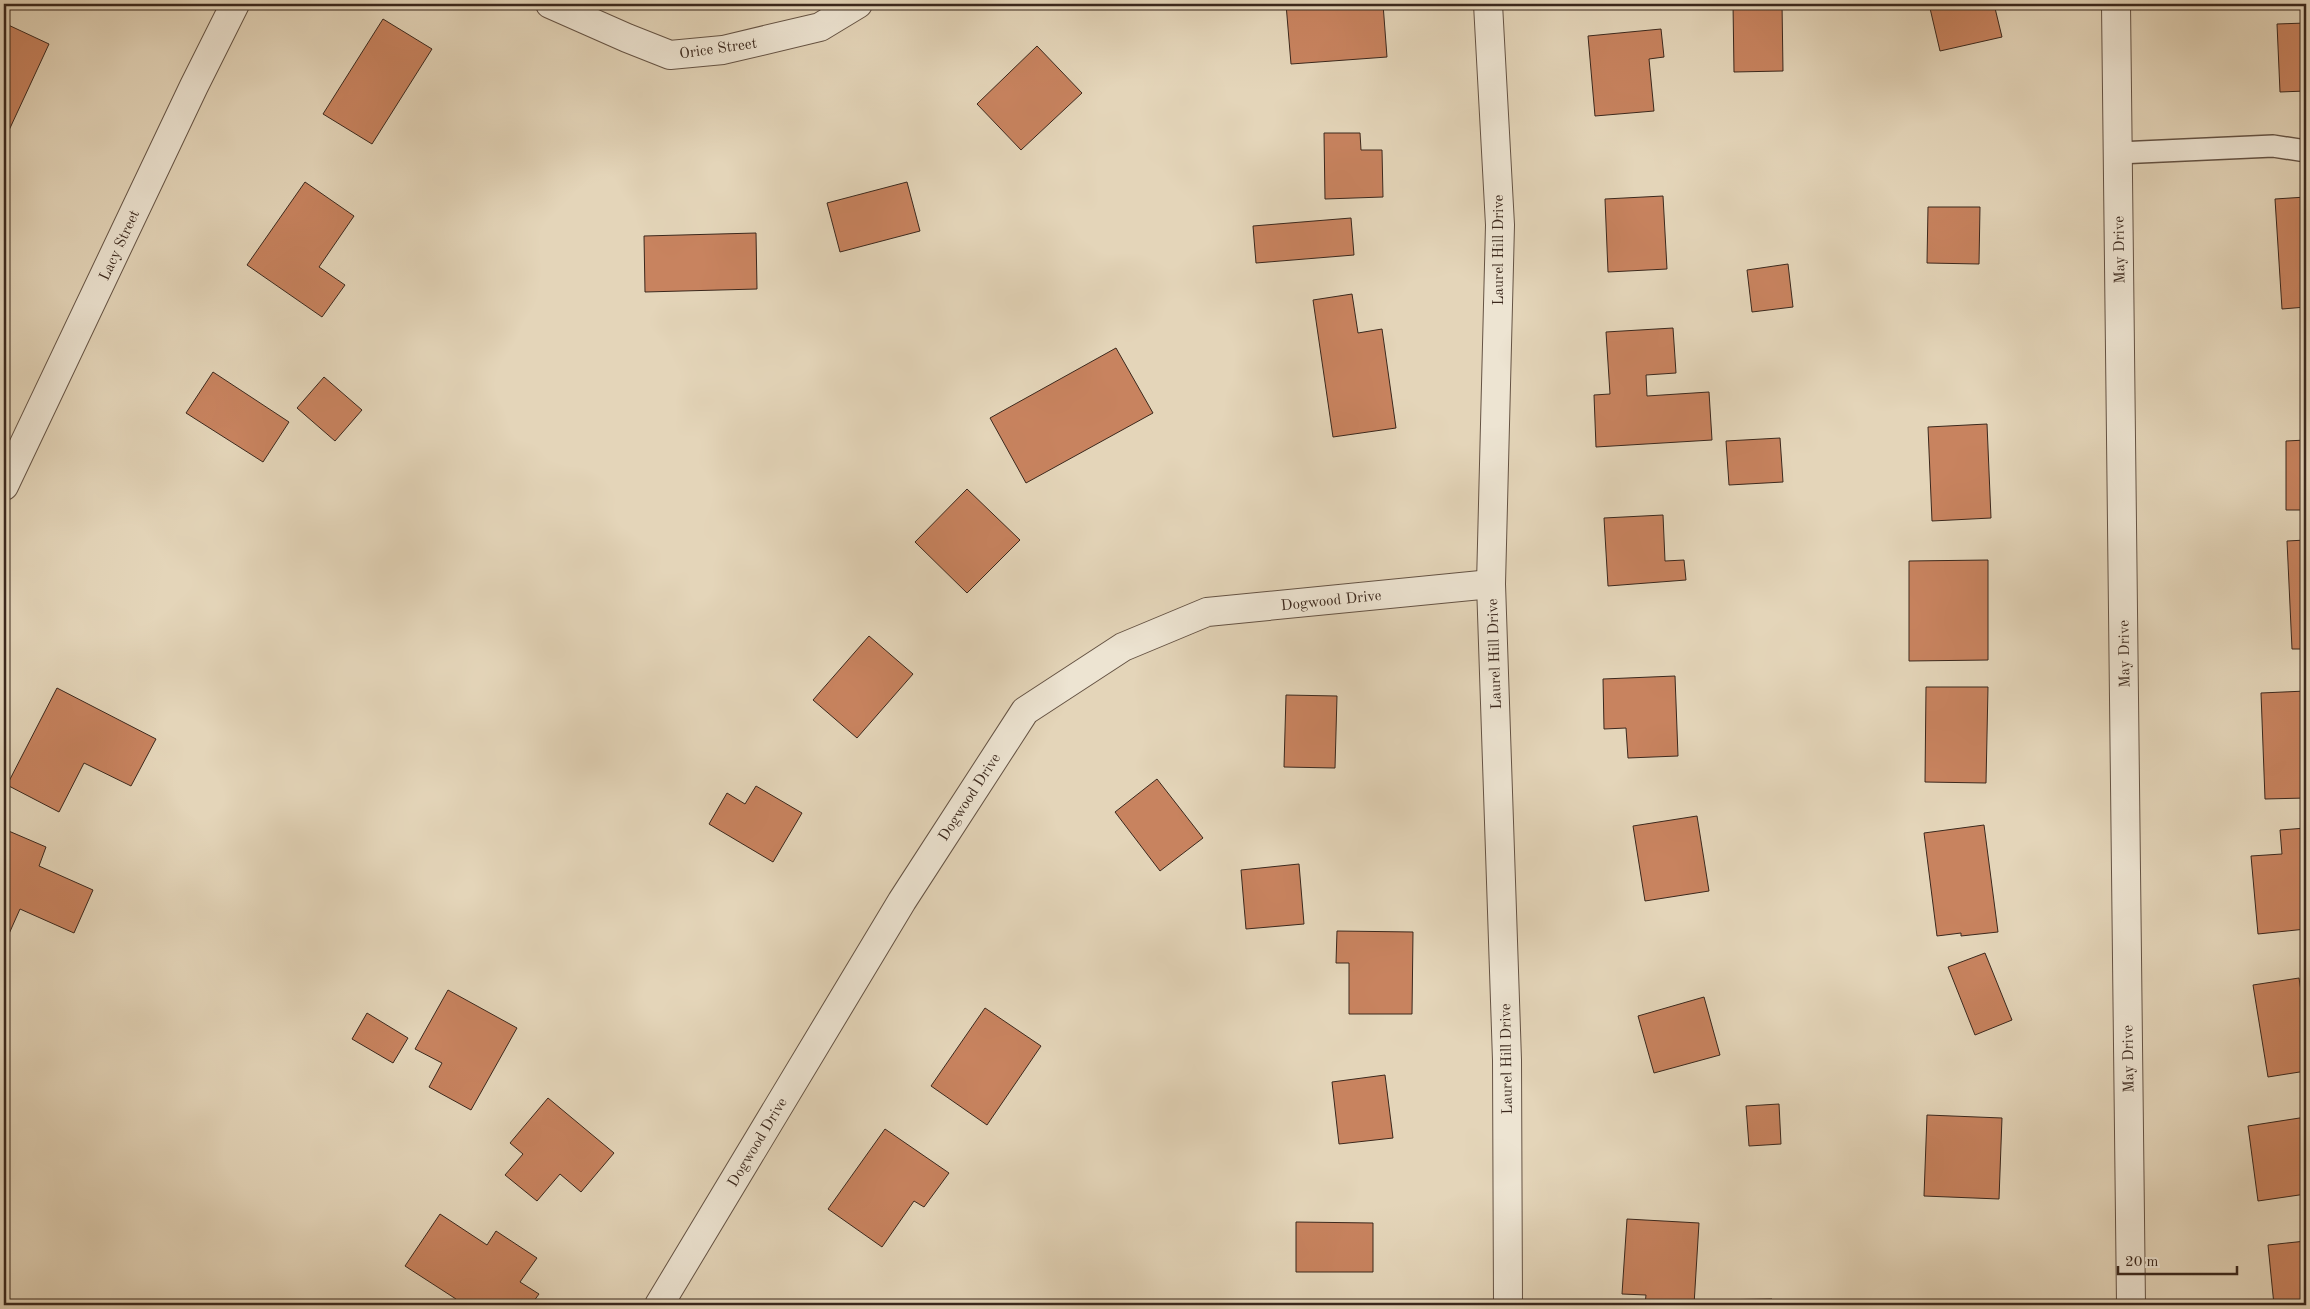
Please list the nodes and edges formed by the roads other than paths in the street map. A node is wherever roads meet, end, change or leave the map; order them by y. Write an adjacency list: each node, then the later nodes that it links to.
1 (235, 4): 8 (street, Lacy Street)
2 (550, 4): 3 (street, Orice Street)
3 (858, 4)
4 (1488, 4): 9 (street, Laurel Hill Drive)
5 (2116, 4): 7 (street, May Drive)
6 (2306, 151): 7 (lane)
7 (2118, 153): 12 (street, May Drive)
8 (4, 486)
9 (1491, 584): 10 (street, Dogwood Drive); 11 (street, Laurel Hill Drive)
10 (659, 1305)
11 (1508, 1305)
12 (2131, 1305)

